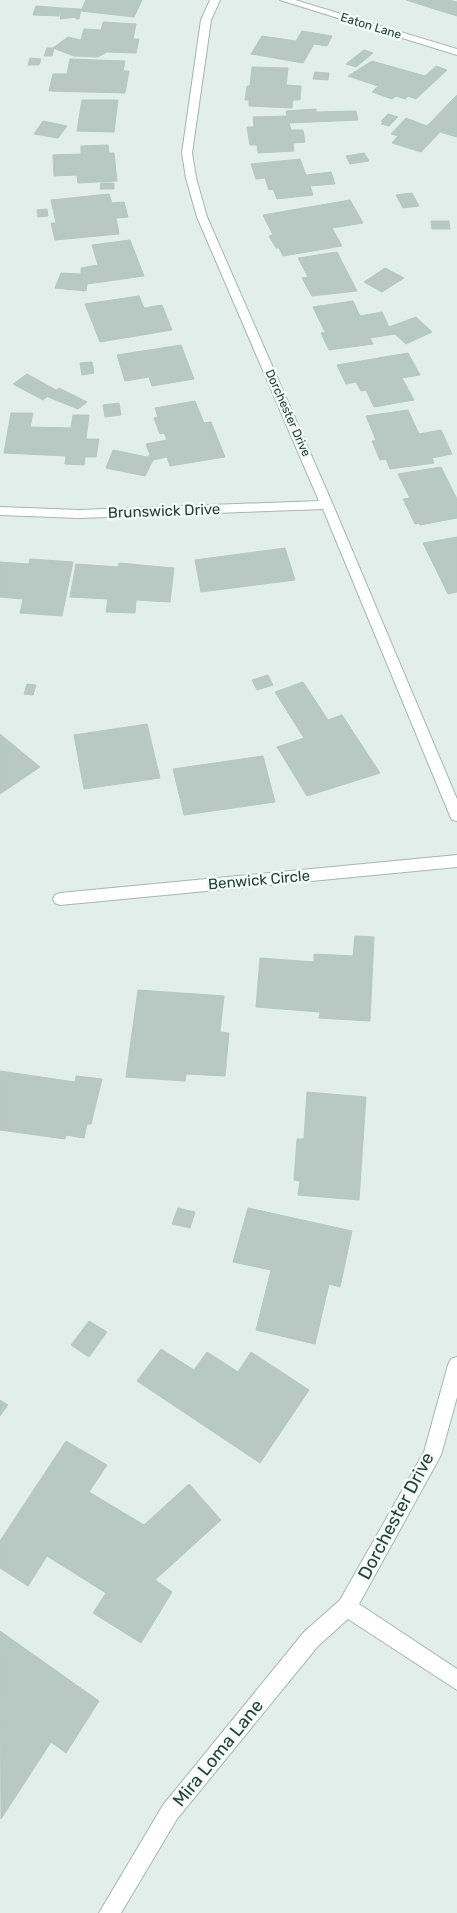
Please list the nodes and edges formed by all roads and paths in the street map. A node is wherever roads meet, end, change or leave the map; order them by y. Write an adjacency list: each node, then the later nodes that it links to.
1 (215, 0): 4 (street, Dorchester Drive)
2 (285, 0): 3 (street, Eaton Lane)
3 (457, 52)
4 (327, 505): 5 (street, Brunswick Drive); 6 (street, Dorchester Drive)
5 (0, 511)
6 (457, 816)
7 (457, 861): 8 (street, Benwick Circle)
8 (60, 899)
9 (457, 1365): 10 (street, Dorchester Drive)
10 (347, 1607): 11 (street); 12 (street, Mira Loma Lane)
11 (457, 1680)
12 (109, 1913)

